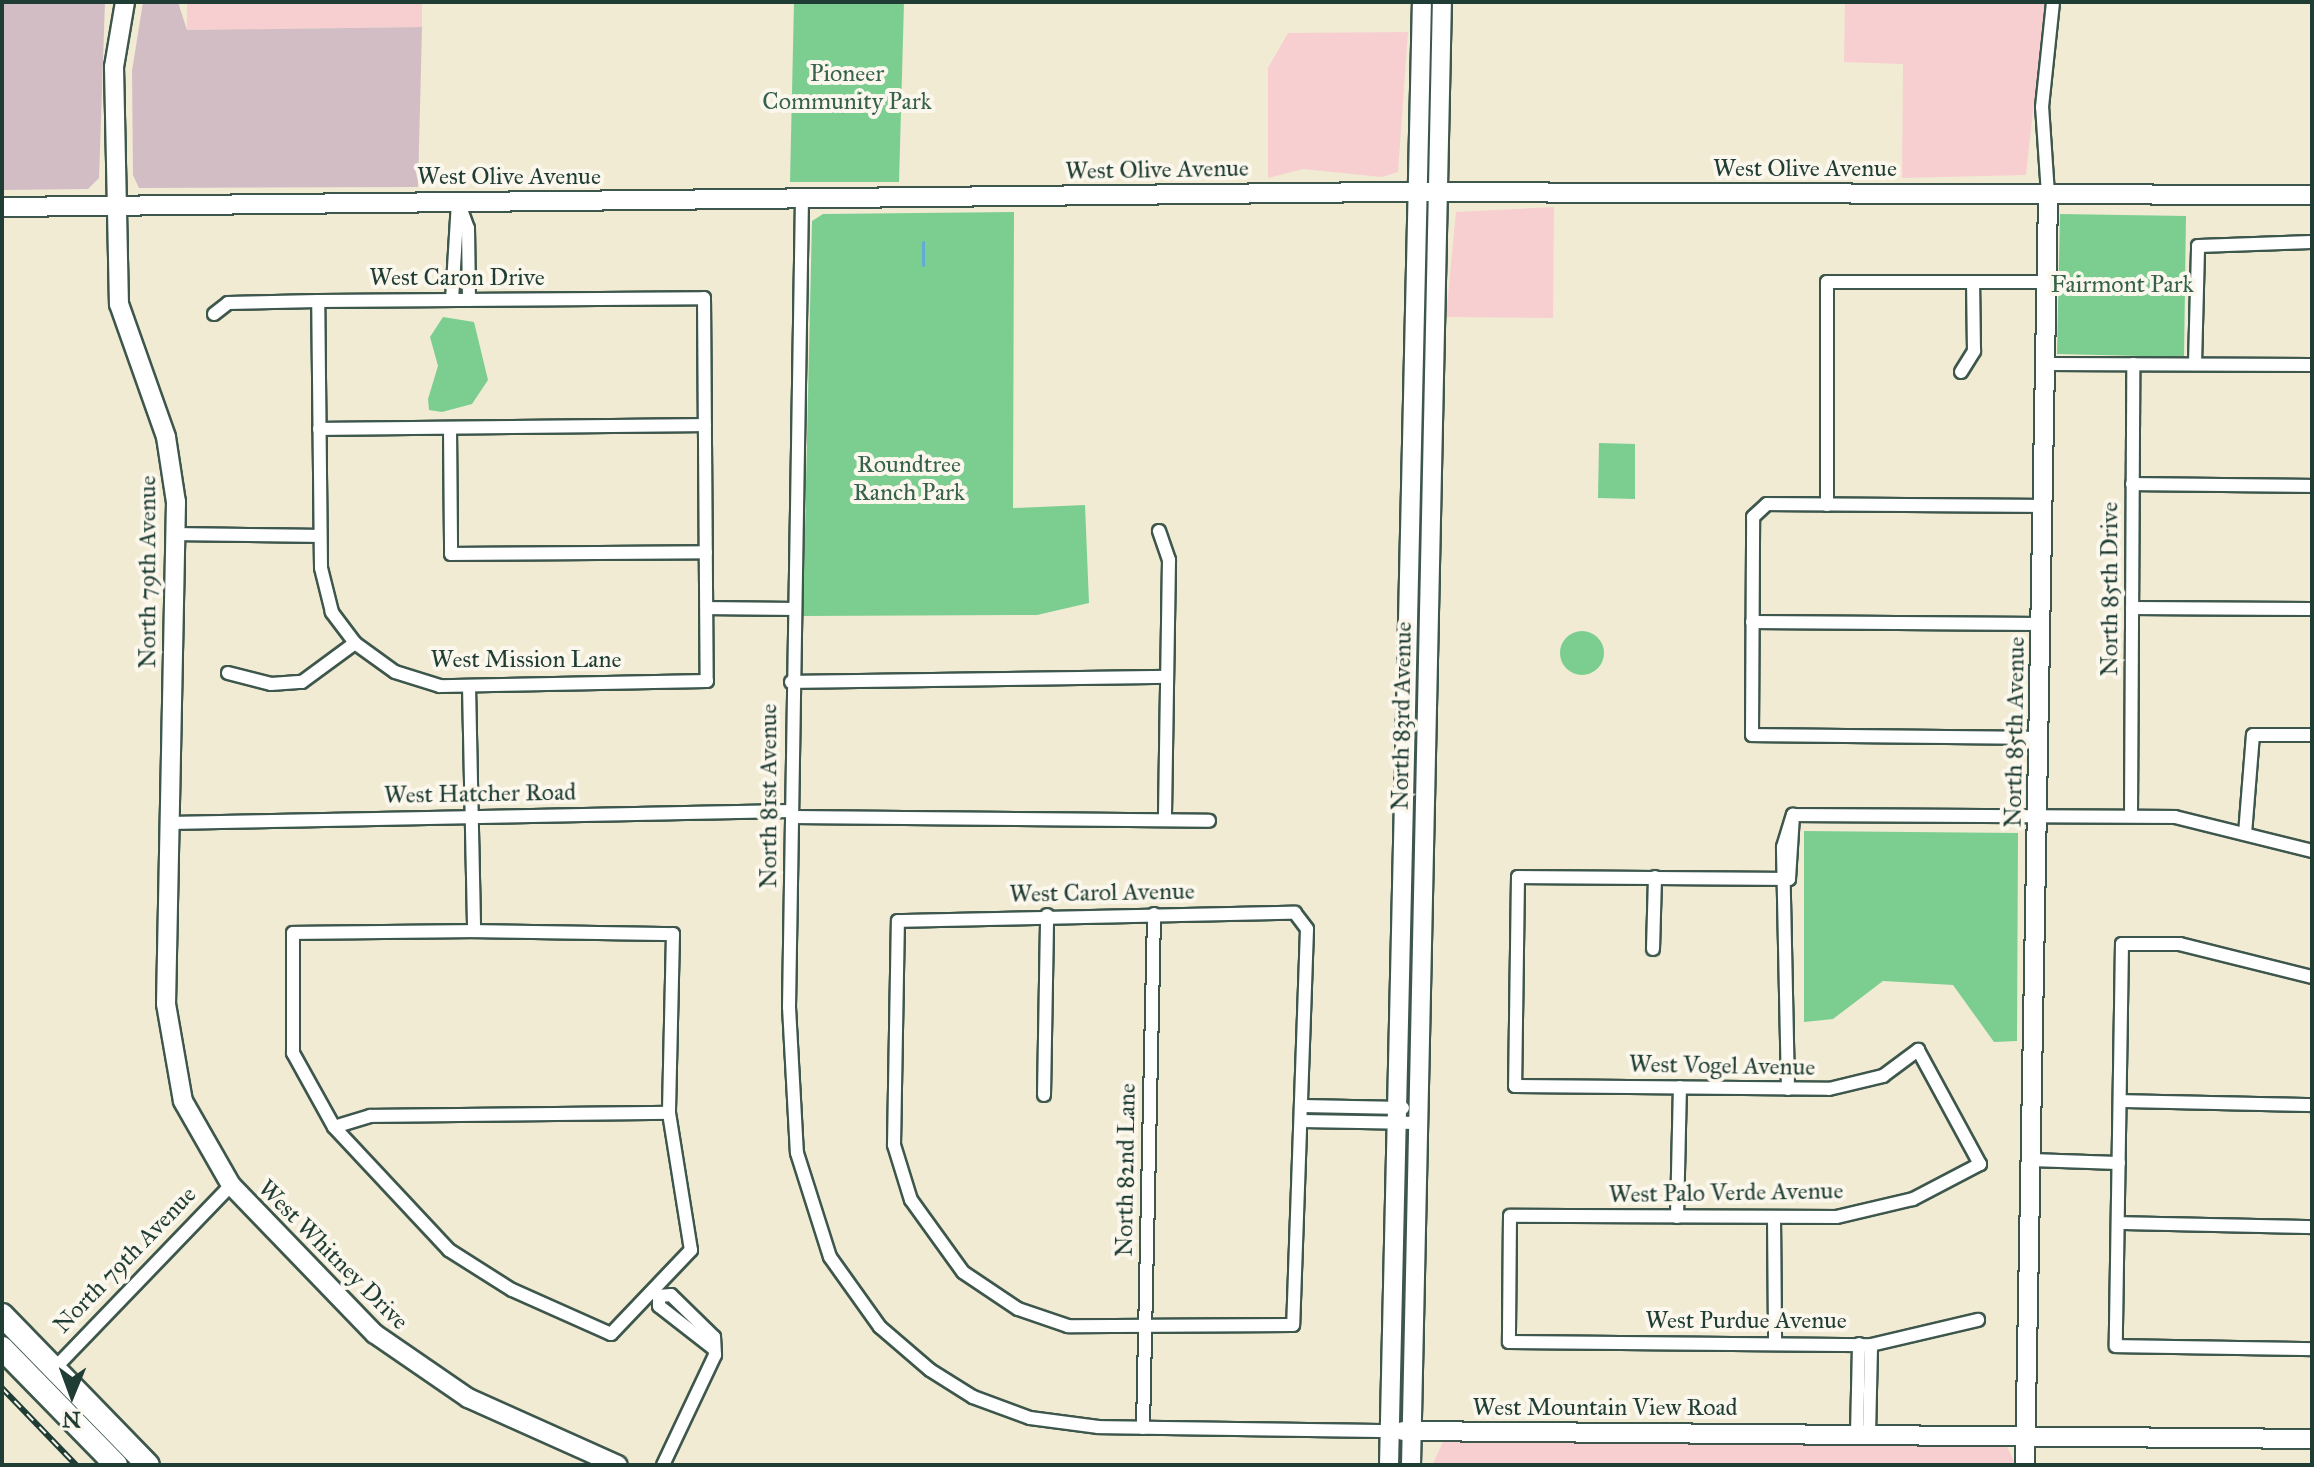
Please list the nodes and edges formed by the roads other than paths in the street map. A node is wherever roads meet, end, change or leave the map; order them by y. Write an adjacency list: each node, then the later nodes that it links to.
1 (125, 2): 10 (main road, North 79th Avenue)
2 (1422, 2): 5 (main road, North 83rd Avenue)
3 (1442, 2): 5 (main road, North 83rd Avenue)
4 (2053, 2): 6 (street, North 85th Avenue)
5 (1427, 192): 6 (main road, West Olive Avenue); 8 (main road, West Olive Avenue); 27 (main road, North 83rd Avenue)
6 (2048, 194): 7 (main road, West Olive Avenue); 14 (main road, North 85th Avenue)
7 (2312, 195)
8 (802, 198): 9 (main road, West Olive Avenue); 38 (street, North 81st Avenue)
9 (458, 201): 10 (main road, West Olive Avenue); 15 (street); 16 (street)
10 (116, 205): 11 (main road, West Olive Avenue); 33 (main road, North 79th Avenue)
11 (2, 207)
12 (2312, 242): 21 (street)
13 (1973, 282): 14 (street); 23 (street); 30 (street)
14 (2047, 282): 19 (main road, North 85th Avenue)
15 (452, 300): 16 (street, West Caron Drive); 17 (street, West Caron Drive)
16 (469, 300): 24 (street, West Caron Drive)
17 (318, 301): 18 (street, West Caron Drive); 26 (street)
18 (214, 314)
19 (2047, 364): 20 (street); 31 (main road, North 85th Avenue)
20 (2133, 364): 21 (street); 28 (street, North 85th Drive)
21 (2195, 364): 22 (street)
22 (2312, 365)
23 (1961, 372)
24 (705, 425): 25 (street); 35 (street)
25 (450, 428): 26 (street); 35 (street)
26 (319, 429): 34 (street)
27 (1422, 464): 75 (main road, North 83rd Avenue); 76 (main road, North 83rd Avenue)
28 (2132, 484): 29 (street); 37 (street, North 85th Drive)
29 (2312, 486)
30 (1827, 505): 31 (street); 40 (street)
31 (2045, 506): 41 (main road, North 85th Avenue)
32 (1159, 531): 44 (street)
33 (177, 534): 34 (street); 55 (main road, North 79th Avenue)
34 (320, 536): 42 (street)
35 (706, 552): 36 (street)
36 (707, 608): 38 (street); 46 (street, West Mission Lane)
37 (2132, 608): 39 (street); 52 (street, North 85th Drive)
38 (792, 609): 45 (street, North 81st Avenue)
39 (2312, 609)
40 (1752, 622): 41 (street); 48 (street)
41 (2041, 624): 48 (main road, North 85th Avenue)
42 (355, 643): 43 (street); 46 (street, West Mission Lane)
43 (228, 673)
44 (1166, 677): 45 (street); 50 (street)
45 (791, 682): 49 (street, North 81st Avenue)
46 (469, 686): 53 (street)
47 (2312, 735): 56 (street)
48 (2040, 738): 51 (main road, North 85th Avenue)
49 (791, 814): 50 (street, West Hatcher Road); 53 (street, West Hatcher Road); 96 (street, North 81st Avenue)
50 (1165, 815): 54 (street, West Hatcher Road)
51 (2037, 815): 52 (street); 59 (street); 79 (main road, North 85th Avenue)
52 (2131, 815): 56 (street)
53 (471, 816): 55 (street, West Hatcher Road); 62 (street)
54 (1209, 821)
55 (169, 823): 70 (main road, North 79th Avenue)
56 (2245, 834): 57 (street)
57 (2312, 851)
58 (1655, 877): 59 (street); 63 (street); 67 (street, West Vogel Avenue)
59 (1789, 879): 68 (street)
60 (1154, 914): 61 (street, West Carol Avenue); 73 (street, West Carol Avenue); 90 (street, North 82nd Lane)
61 (1047, 915): 69 (street); 90 (street, West Carol Avenue)
62 (474, 931): 74 (street); 78 (street)
63 (1653, 949)
64 (2257, 967): 65 (street); 66 (street); 71 (street)
65 (2312, 977)
66 (2254, 982)
67 (1680, 1087): 68 (street, West Vogel Avenue); 83 (street)
68 (1788, 1089): 81 (street, West Vogel Avenue)
69 (1044, 1095)
70 (183, 1101): 82 (main road, West Whitney Drive)
71 (2120, 1101): 72 (street); 80 (street)
72 (2312, 1105)
73 (1302, 1106): 75 (street); 77 (street)
74 (669, 1113): 78 (street); 87 (street)
75 (1398, 1116): 76 (street); 77 (street); 99 (main road, North 83rd Avenue)
76 (1418, 1116): 100 (main road, North 83rd Avenue)
77 (1302, 1121): 90 (street)
78 (334, 1127): 87 (street)
79 (2030, 1160): 80 (street); 102 (main road, North 85th Avenue)
80 (2119, 1163): 85 (street)
81 (1980, 1164): 84 (street, West Palo Verde Avenue)
82 (231, 1185): 97 (street, North 79th Avenue); 106 (main road, West Whitney Drive)
83 (1677, 1217): 84 (street, West Palo Verde Avenue); 91 (street, West Palo Verde Avenue)
84 (1774, 1217): 92 (street)
85 (2118, 1223): 86 (street); 95 (street)
86 (2312, 1227)
87 (656, 1293): 107 (street)
88 (2, 1315): 97 (highway)
89 (1978, 1320): 93 (street, West Purdue Avenue)
90 (1144, 1330): 98 (street, North 82nd Lane)
91 (1509, 1342): 92 (street, West Purdue Avenue)
92 (1775, 1344): 93 (street, West Purdue Avenue)
93 (1865, 1344): 101 (street)
94 (2, 1348): 104 (highway)
95 (2312, 1349)
96 (913, 1357): 98 (street, West Mountain View Road)
97 (55, 1368): 105 (highway)
98 (1143, 1428): 99 (street, West Mountain View Road)
99 (1392, 1431): 100 (main road, West Mountain View Road); 108 (main road, North 83rd Avenue)
100 (1412, 1431): 101 (main road, West Mountain View Road); 109 (main road, North 83rd Avenue)
101 (1863, 1434): 102 (main road, West Mountain View Road)
102 (2025, 1437): 103 (main road, West Mountain View Road); 110 (main road, North 85th Avenue)
103 (2312, 1439)
104 (116, 1465)
105 (148, 1465)
106 (618, 1465)
107 (663, 1465)
108 (1389, 1465)
109 (1411, 1465)
110 (2025, 1465)

